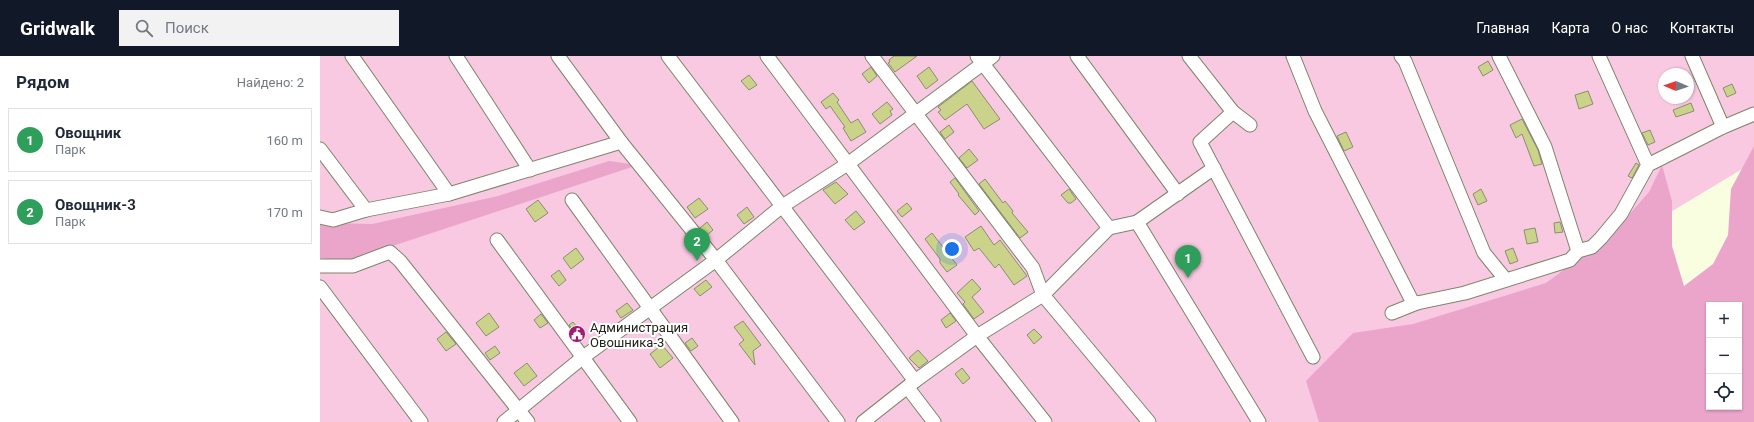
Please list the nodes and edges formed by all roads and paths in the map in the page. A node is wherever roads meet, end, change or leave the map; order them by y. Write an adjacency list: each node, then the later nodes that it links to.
1 (352, 56): 26 (lane)
2 (456, 56): 25 (lane)
3 (558, 56): 20 (lane)
4 (668, 56): 29 (lane)
5 (767, 56): 22 (lane)
6 (872, 56): 16 (lane)
7 (1077, 56): 27 (lane)
8 (1189, 56): 15 (lane)
9 (1293, 56): 41 (lane)
10 (1401, 56): 38 (lane)
11 (1499, 56): 35 (lane)
12 (1599, 56): 23 (lane)
13 (1692, 56): 19 (lane)
14 (984, 58): 16 (lane); 33 (lane)
15 (1233, 112): 18 (lane); 24 (lane)
16 (916, 113): 22 (lane); 40 (lane)
17 (1754, 114): 19 (lane)
18 (1250, 125)
19 (1723, 127): 23 (lane)
20 (621, 142): 25 (lane); 36 (lane)
21 (320, 149): 30 (lane)
22 (849, 163): 29 (lane); 44 (lane)
23 (1648, 165): 35 (lane)
24 (1214, 168): 27 (lane); 45 (lane)
25 (530, 170): 26 (lane)
26 (449, 194): 30 (lane)
27 (1178, 194): 32 (lane)
28 (572, 200): 42 (lane)
29 (781, 207): 36 (lane); 47 (lane)
30 (366, 210): 31 (lane)
31 (320, 217)
32 (1137, 222): 33 (lane); 59 (lane)
33 (1108, 228): 40 (lane)
34 (497, 240): 46 (lane)
35 (1578, 251): 38 (lane)
36 (716, 260): 42 (lane); 54 (lane)
37 (320, 266): 48 (lane)
38 (1506, 280): 41 (lane)
39 (320, 287): 49 (lane)
40 (1043, 295): 44 (lane); 58 (lane)
41 (1417, 302): 43 (lane)
42 (649, 308): 46 (lane); 53 (lane)
43 (1392, 313)
44 (977, 336): 47 (lane); 57 (lane)
45 (1313, 357)
46 (582, 358): 48 (lane); 52 (lane)
47 (911, 385): 55 (lane); 56 (lane)
48 (519, 411): 50 (lane); 51 (lane)
49 (421, 422)
50 (504, 422)
51 (528, 422)
52 (630, 422)
53 (732, 422)
54 (838, 422)
55 (863, 422)
56 (934, 422)
57 (1045, 422)
58 (1149, 422)
59 (1259, 422)

